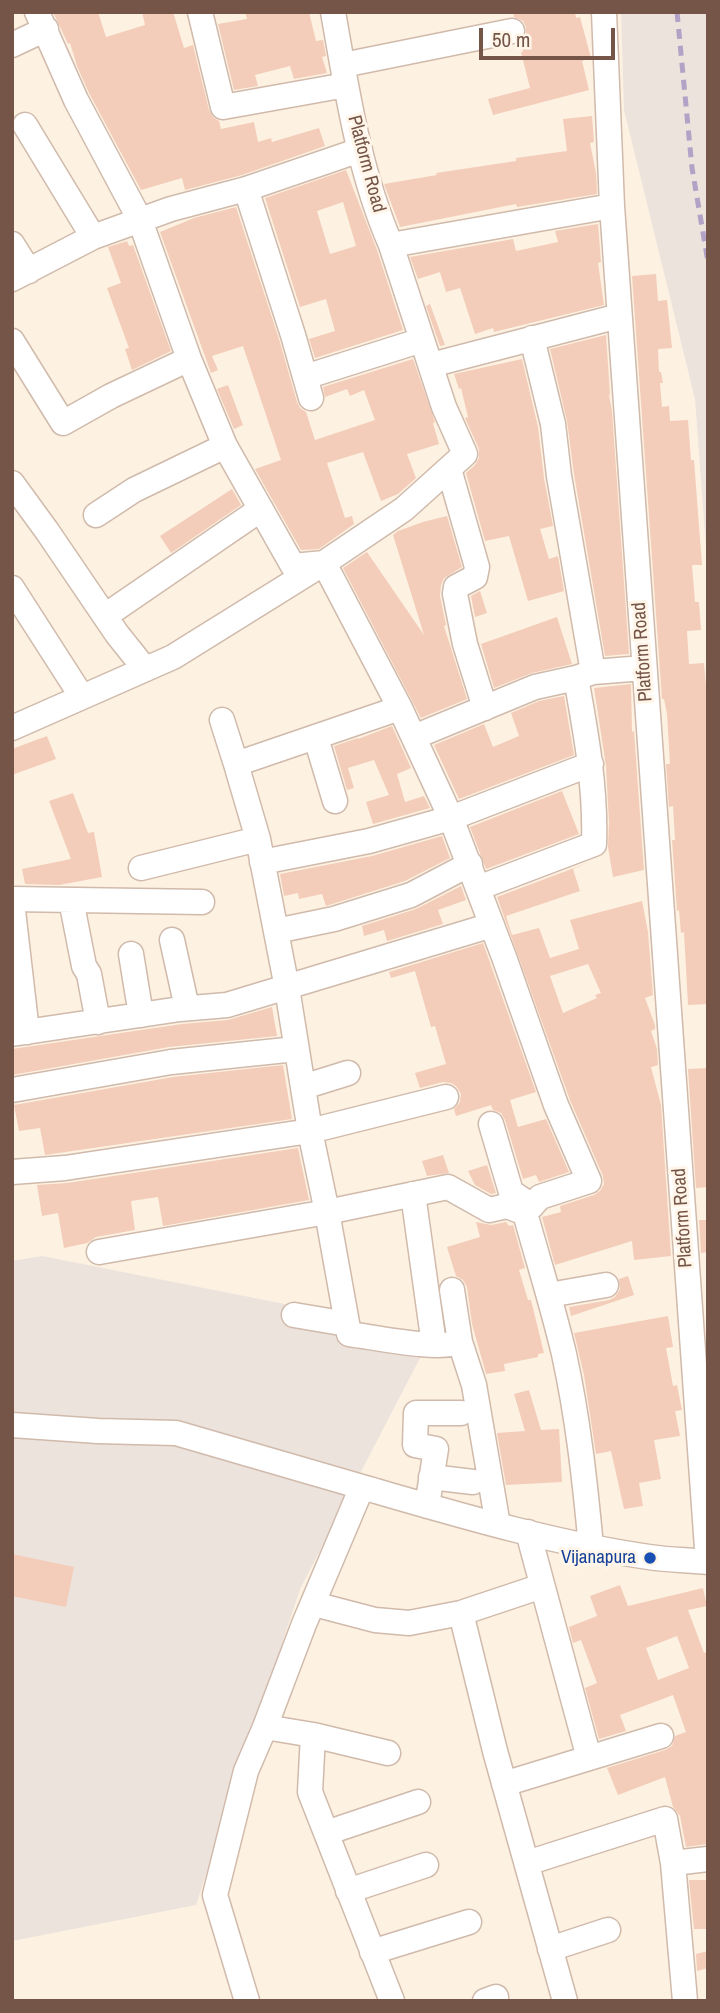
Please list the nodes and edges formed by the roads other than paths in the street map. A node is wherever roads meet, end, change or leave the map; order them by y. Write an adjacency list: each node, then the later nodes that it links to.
1 (200, 12): 7 (street)
2 (333, 12): 7 (street, Platform Road)
3 (604, 12): 11 (street, Platform Road)
4 (41, 21): 6 (street); 12 (street)
5 (512, 31): 7 (street)
6 (12, 45)
7 (345, 75): 9 (street, Platform Road)
8 (25, 125): 13 (street)
9 (360, 150): 10 (street); 15 (street, Platform Road)
10 (246, 189): 12 (street); 19 (street)
11 (612, 206): 15 (street); 17 (street, Platform Road)
12 (140, 220): 13 (street); 21 (street)
13 (93, 237): 16 (street)
14 (12, 244): 16 (street)
15 (391, 245): 19 (street, Platform Road)
16 (20, 275)
17 (619, 316): 18 (street); 31 (street, Platform Road)
18 (532, 338): 22 (street); 33 (street)
19 (422, 340): 22 (street, Platform Road)
20 (12, 341): 21 (street)
21 (189, 359): 23 (street)
22 (431, 365): 24 (street, Platform Road)
23 (225, 446): 26 (street); 27 (street)
24 (449, 469): 28 (street); 36 (street)
25 (12, 483): 30 (street)
26 (261, 509): 28 (street); 30 (street)
27 (96, 515)
28 (324, 564): 32 (street); 35 (street)
29 (12, 587): 34 (street)
30 (105, 616): 32 (street)
31 (644, 668): 33 (street); 89 (street, Platform Road)
32 (145, 669): 34 (street)
33 (584, 675): 36 (street); 42 (street)
34 (82, 697): 38 (street)
35 (400, 708): 39 (street); 40 (street)
36 (485, 708): 39 (street)
37 (222, 720): 41 (street)
38 (12, 728)
39 (414, 737): 44 (street)
40 (316, 738): 41 (street); 43 (street)
41 (236, 764): 45 (street)
42 (591, 764): 44 (street); 48 (street)
43 (335, 801)
44 (452, 818): 45 (street); 46 (street)
45 (260, 851): 47 (street); 53 (street)
46 (470, 864): 48 (street); 53 (street)
47 (141, 868)
48 (478, 888): 52 (street)
49 (71, 900): 50 (street); 51 (street); 59 (street)
50 (12, 901): 60 (street)
51 (202, 902)
52 (492, 925): 56 (street); 70 (street)
53 (276, 931): 56 (street)
54 (172, 940): 57 (street)
55 (131, 954): 58 (street)
56 (287, 988): 57 (street); 61 (street)
57 (187, 1008): 58 (street)
58 (141, 1015): 59 (street)
59 (98, 1022): 60 (street)
60 (20, 1033)
61 (296, 1049): 63 (street); 64 (street)
62 (348, 1073): 63 (street)
63 (303, 1087): 67 (street)
64 (12, 1090)
65 (446, 1097): 67 (street)
66 (491, 1124): 70 (street)
67 (310, 1131): 68 (street); 71 (street)
68 (12, 1172)
69 (413, 1194): 70 (street); 71 (street); 79 (street)
70 (528, 1210): 75 (street)
71 (327, 1212): 72 (street); 77 (street)
72 (99, 1252)
73 (606, 1284): 75 (street)
74 (452, 1290): 78 (street)
75 (549, 1295): 88 (street)
76 (294, 1315): 77 (street)
77 (347, 1324): 79 (street)
78 (460, 1342): 79 (street); 86 (street)
79 (434, 1345)
80 (461, 1413): 82 (street)
81 (12, 1425): 84 (street)
82 (431, 1477): 83 (street); 85 (street)
83 (473, 1482)
84 (362, 1487): 85 (street); 91 (street)
85 (427, 1506): 86 (street)
86 (498, 1525): 87 (street)
87 (528, 1532): 88 (street); 90 (street)
88 (591, 1547): 89 (street)
89 (708, 1562)
90 (542, 1586): 92 (street); 97 (street)
91 (313, 1604): 92 (street); 93 (street)
92 (461, 1613): 98 (street)
93 (265, 1727): 94 (street); 110 (street)
94 (313, 1735): 96 (street); 100 (street)
95 (661, 1736): 97 (street)
96 (387, 1753)
97 (589, 1758): 98 (street)
98 (504, 1784): 102 (street)
99 (418, 1802): 100 (street)
100 (326, 1833): 105 (street)
101 (708, 1858): 103 (street)
102 (527, 1863): 103 (street); 108 (street)
103 (673, 1863): 113 (street)
104 (426, 1865): 105 (street)
105 (348, 1891): 109 (street)
106 (470, 1922): 109 (street)
107 (608, 1930): 108 (street)
108 (550, 1949): 112 (street)
109 (372, 1952): 111 (street)
110 (247, 2001)
111 (392, 2001)
112 (565, 2001)
113 (685, 2001)

